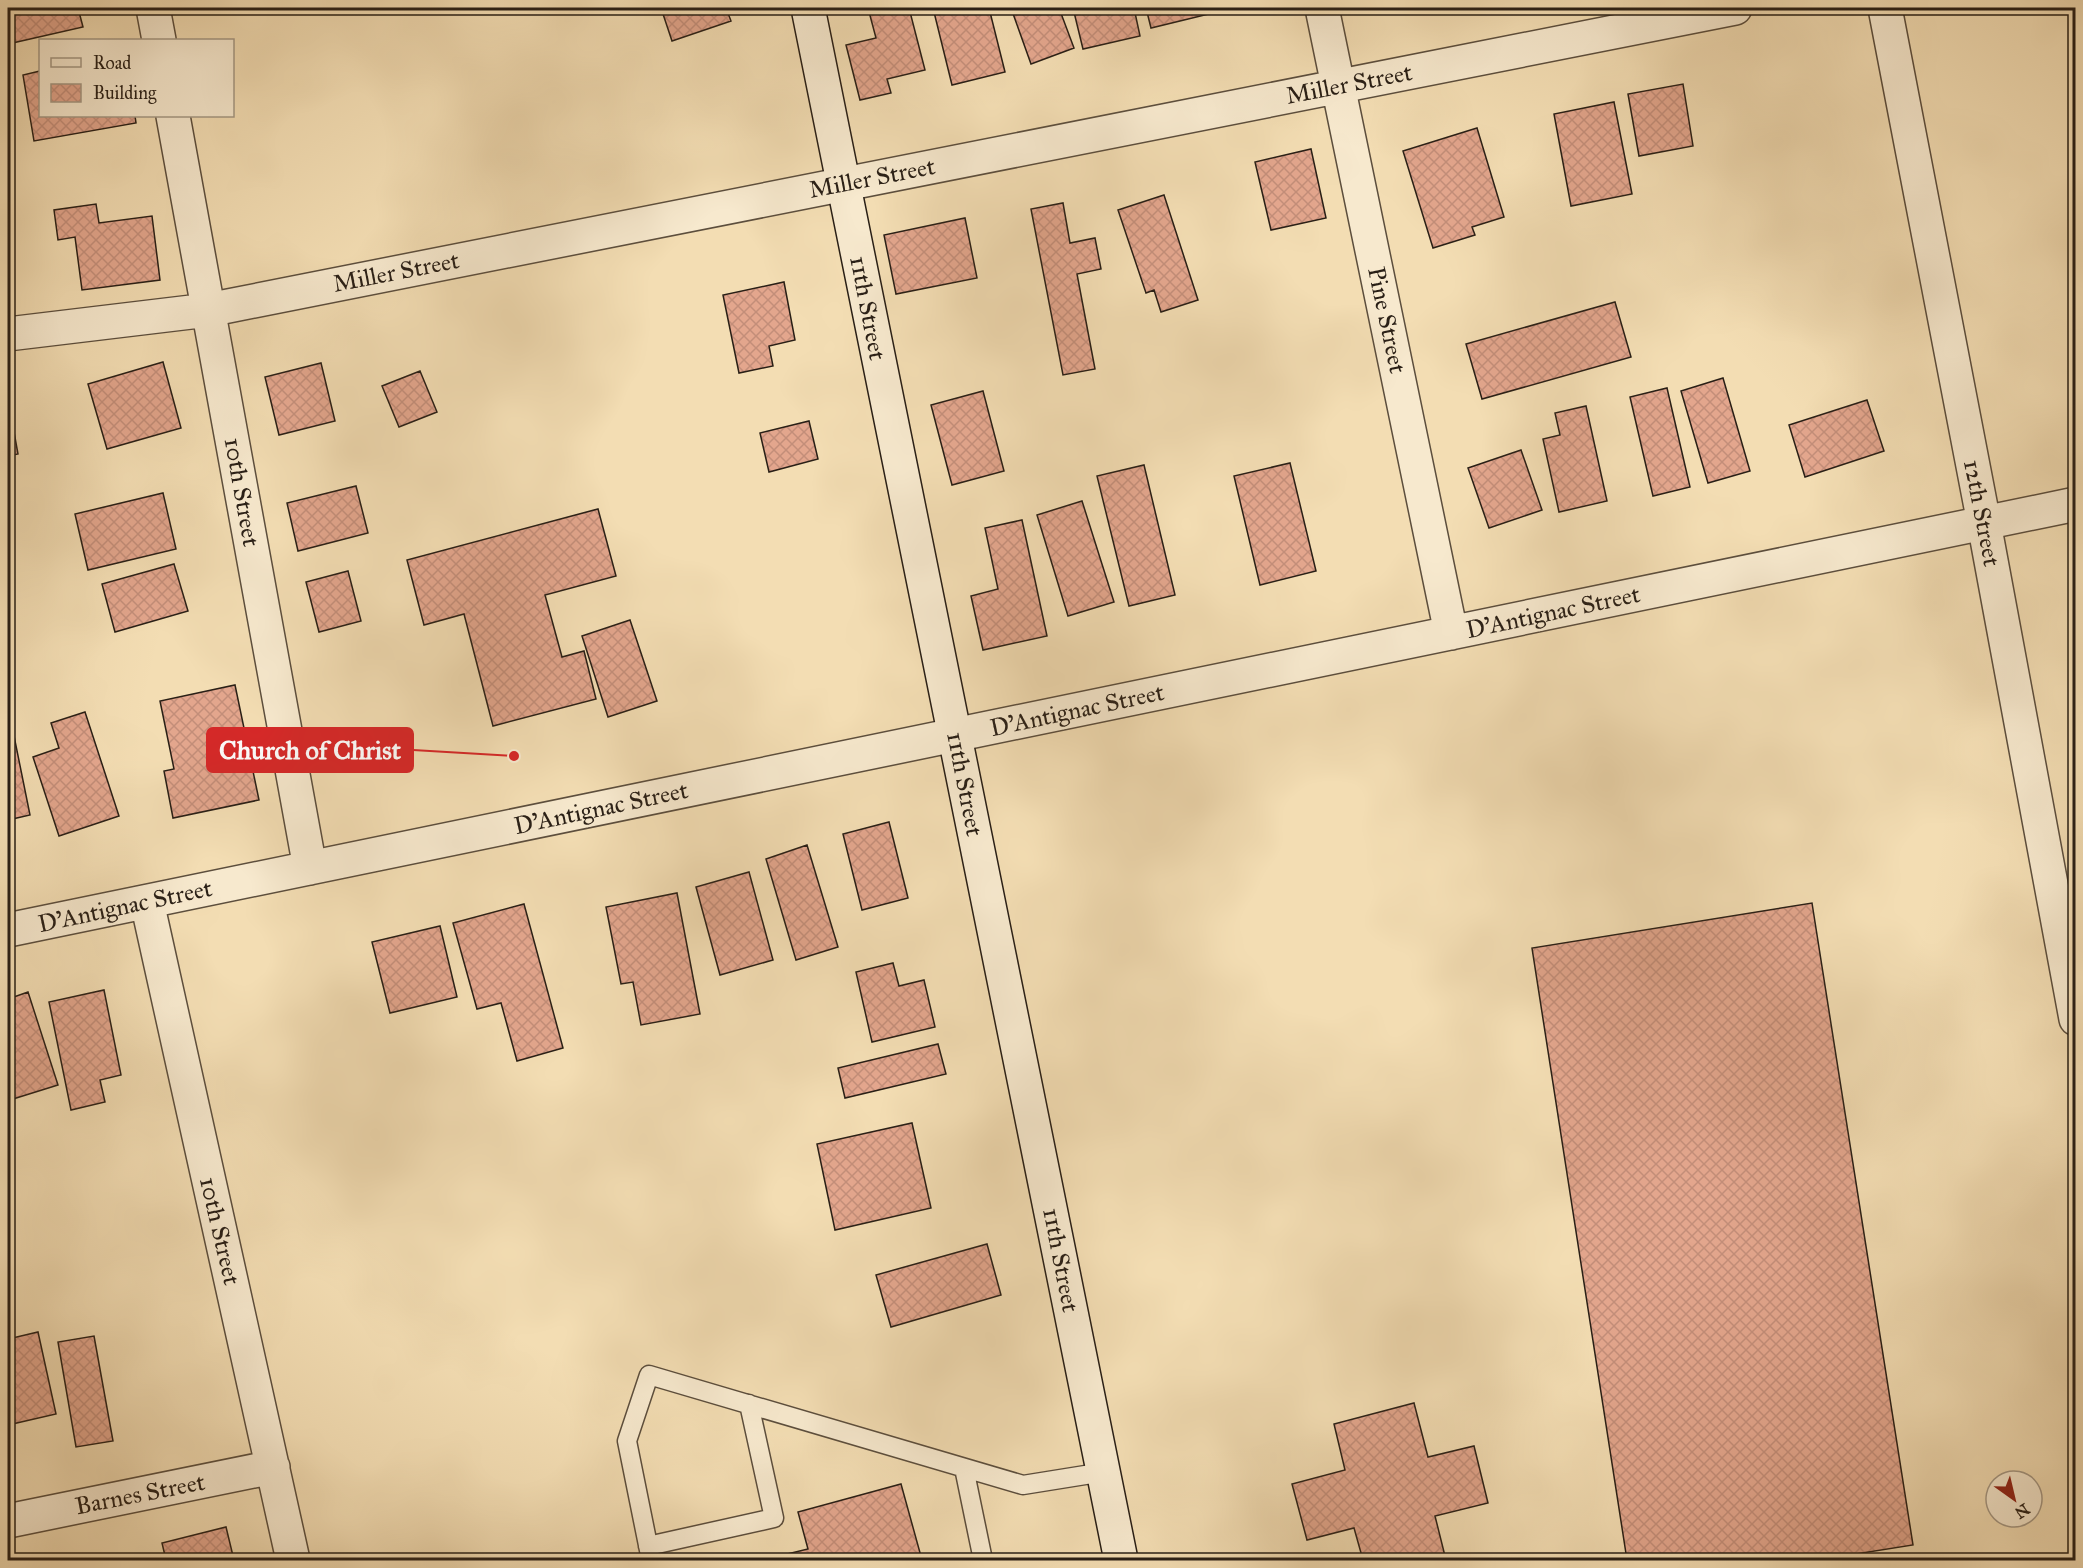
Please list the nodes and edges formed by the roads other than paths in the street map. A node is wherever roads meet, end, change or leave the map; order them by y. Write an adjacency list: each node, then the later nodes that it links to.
1 (153, 8): 6 (street)
2 (808, 8): 9 (street, 11th Street)
3 (1323, 8): 7 (street, Pine Street)
4 (1735, 8): 7 (street, Miller Street)
5 (1885, 8): 13 (street, 12th Street)
6 (159, 39)
7 (1339, 86): 9 (street, Miller Street); 14 (street, Pine Street)
8 (173, 117): 10 (street, 10th Street)
9 (843, 184): 10 (street, Miller Street); 15 (street, 11th Street)
10 (208, 310): 11 (street, Miller Street); 16 (street, 10th Street)
11 (8, 334)
12 (2076, 504): 13 (street, D'Antignac Street)
13 (1984, 523): 14 (street, D'Antignac Street); 19 (street, 12th Street)
14 (1451, 633): 15 (street, D'Antignac Street)
15 (955, 735): 16 (street, D'Antignac Street); 23 (street, 11th Street)
16 (310, 868): 17 (street, D'Antignac Street)
17 (147, 902): 18 (street, D'Antignac Street); 21 (street, 10th Street)
18 (8, 930)
19 (2076, 1019)
20 (749, 1404): 22 (lane); 25 (lane); 25 (lane)
21 (273, 1467): 24 (street, Barnes Street); 26 (street, 10th Street)
22 (964, 1468): 23 (lane); 27 (lane)
23 (1104, 1472): 28 (street, 11th Street)
24 (8, 1521)
25 (649, 1553)
26 (292, 1560)
27 (983, 1560)
28 (1121, 1560)

